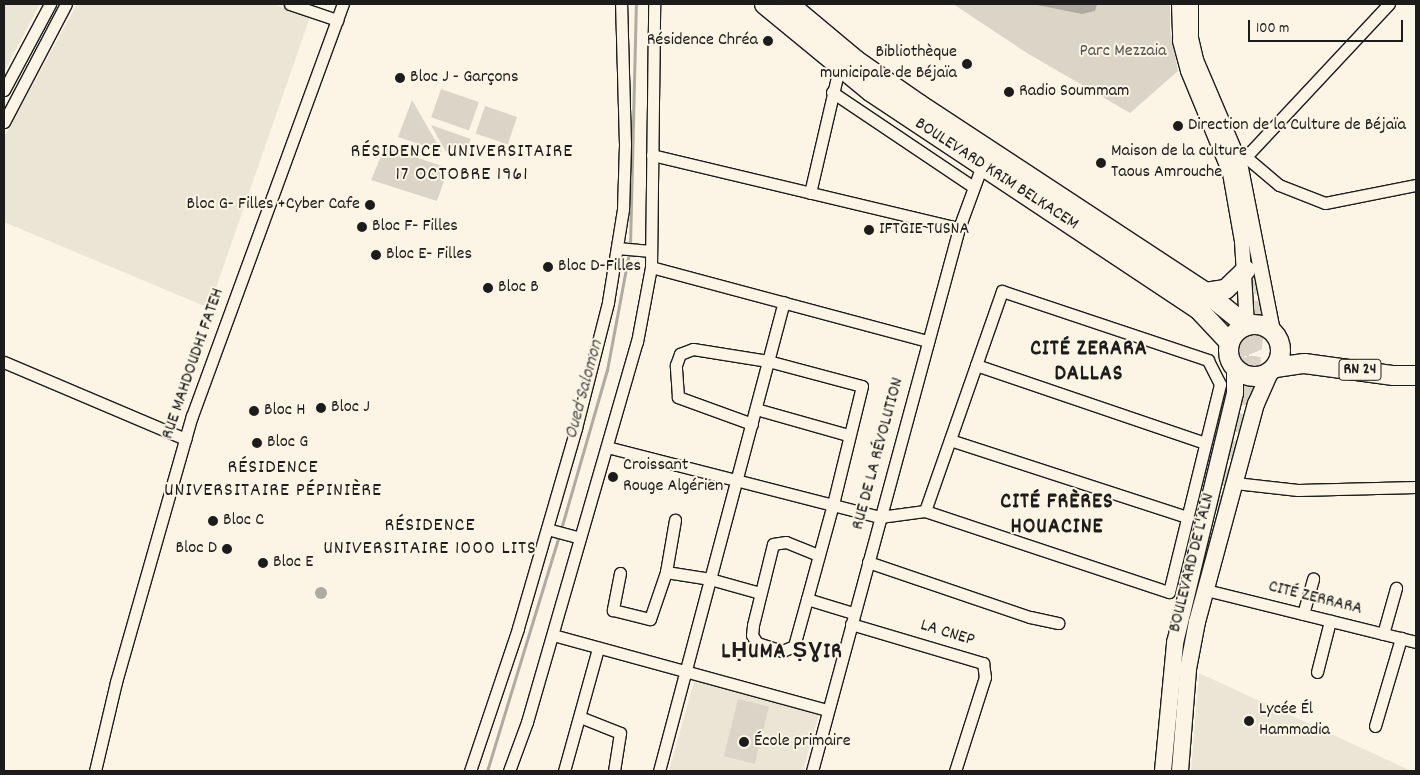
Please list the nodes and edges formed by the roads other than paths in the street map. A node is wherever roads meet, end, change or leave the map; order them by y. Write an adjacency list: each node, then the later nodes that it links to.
1 (50, 4): 14 (street)
2 (66, 4): 16 (street)
3 (290, 4): 12 (street)
4 (343, 4): 12 (street, RUE MAHDOUDHI FATEH)
5 (621, 4): 24 (street)
6 (654, 4): 17 (street)
7 (764, 4): 13 (main road, BOULEVARD KRIM BELKACEM)
8 (789, 4): 18 (main road, BOULEVARD KRIM BELKACEM)
9 (1179, 4): 27 (street)
10 (1191, 4): 19 (street)
11 (1389, 4): 19 (street)
12 (337, 20): 44 (street, RUE MAHDOUDHI FATEH)
13 (839, 68): 15 (street); 18 (main road, BOULEVARD KRIM BELKACEM)
14 (4, 90)
15 (832, 92): 21 (street); 22 (street)
16 (4, 122)
17 (652, 155): 22 (street); 25 (street)
18 (985, 158): 21 (street, RUE DE LA RÉVOLUTION); 28 (main road, BOULEVARD KRIM BELKACEM); 33 (main road, BOULEVARD KRIM BELKACEM)
19 (1244, 161): 20 (street); 31 (street)
20 (1416, 185)
21 (972, 186): 23 (street, RUE DE LA RÉVOLUTION)
22 (810, 192): 23 (street)
23 (959, 228): 32 (street, RUE DE LA RÉVOLUTION)
24 (619, 248): 25 (street); 56 (street)
25 (647, 251): 26 (street)
26 (651, 267): 29 (street); 47 (street)
27 (1245, 270): 28 (main road); 30 (street)
28 (1205, 292): 30 (main road, BOULEVARD KRIM BELKACEM)
29 (784, 302): 32 (street); 34 (street)
30 (1247, 325): 31 (main road); 33 (main road)
31 (1277, 338): 36 (main road, RN 24); 39 (main road)
32 (928, 341): 53 (street, RUE DE LA RÉVOLUTION)
33 (1229, 342): 38 (main road)
34 (768, 361): 41 (street); 42 (street); 43 (street)
35 (4, 362): 44 (street)
36 (1304, 363): 39 (main road, RN 24); 40 (main road, RN 24)
37 (976, 364): 45 (street); 46 (street); 46 (street)
38 (1235, 368): 39 (main road); 68 (main road, BOULEVARD DE L'ALN)
39 (1273, 369): 49 (main road, BOULEVARD DE L'ALN)
40 (1416, 374)
41 (756, 409): 42 (street); 43 (street)
42 (752, 424): 48 (street)
43 (848, 435): 51 (street)
44 (185, 439): 84 (street, RUE MAHDOUDHI FATEH)
45 (950, 440): 52 (street); 54 (street)
46 (1205, 443): 54 (street)
47 (607, 446): 48 (street); 57 (street)
48 (737, 479): 51 (street); 63 (street)
49 (1235, 484): 50 (street); 65 (main road, BOULEVARD DE L'ALN)
50 (1416, 487)
51 (834, 504): 53 (street); 58 (street)
52 (925, 511): 53 (street); 66 (street)
53 (880, 517): 59 (street, RUE DE LA RÉVOLUTION)
54 (1187, 517): 66 (street)
55 (675, 520): 60 (street)
56 (550, 530): 57 (street); 85 (street)
57 (578, 537): 75 (street)
58 (820, 555): 67 (street); 69 (street)
59 (868, 562): 71 (street, RUE DE LA RÉVOLUTION); 73 (street)
60 (666, 572): 61 (street); 63 (street)
61 (620, 574)
62 (1313, 578): 70 (street)
63 (710, 579): 67 (street); 79 (street)
64 (1396, 588): 74 (street)
65 (1206, 590): 70 (street, CITÉ ZERRARA); 93 (main road, BOULEVARD DE L'ALN)
66 (1168, 592): 68 (street)
67 (760, 593): 69 (street)
68 (1185, 598): 92 (main road, BOULEVARD DE L'ALN)
69 (807, 599): 71 (street)
70 (1303, 614): 72 (street, CITÉ ZERRARA)
71 (852, 618): 81 (street, RUE DE LA RÉVOLUTION); 91 (street, LA CNEP)
72 (1330, 620): 74 (street, CITÉ ZERRARA); 80 (street)
73 (1058, 623)
74 (1383, 634): 76 (street, CITÉ ZERRARA)
75 (553, 635): 78 (street); 86 (street)
76 (1401, 638): 77 (street, CITÉ ZERRARA); 83 (street)
77 (1416, 642)
78 (598, 648): 79 (street); 82 (street)
79 (686, 671): 81 (street); 89 (street)
80 (1317, 672)
81 (827, 710): 90 (street, RUE DE LA RÉVOLUTION)
82 (580, 717): 87 (street); 88 (street)
83 (1376, 726)
84 (94, 771)
85 (470, 771)
86 (509, 771)
87 (564, 771)
88 (614, 771)
89 (659, 771)
90 (812, 771)
91 (954, 771)
92 (1163, 771)
93 (1180, 771)

